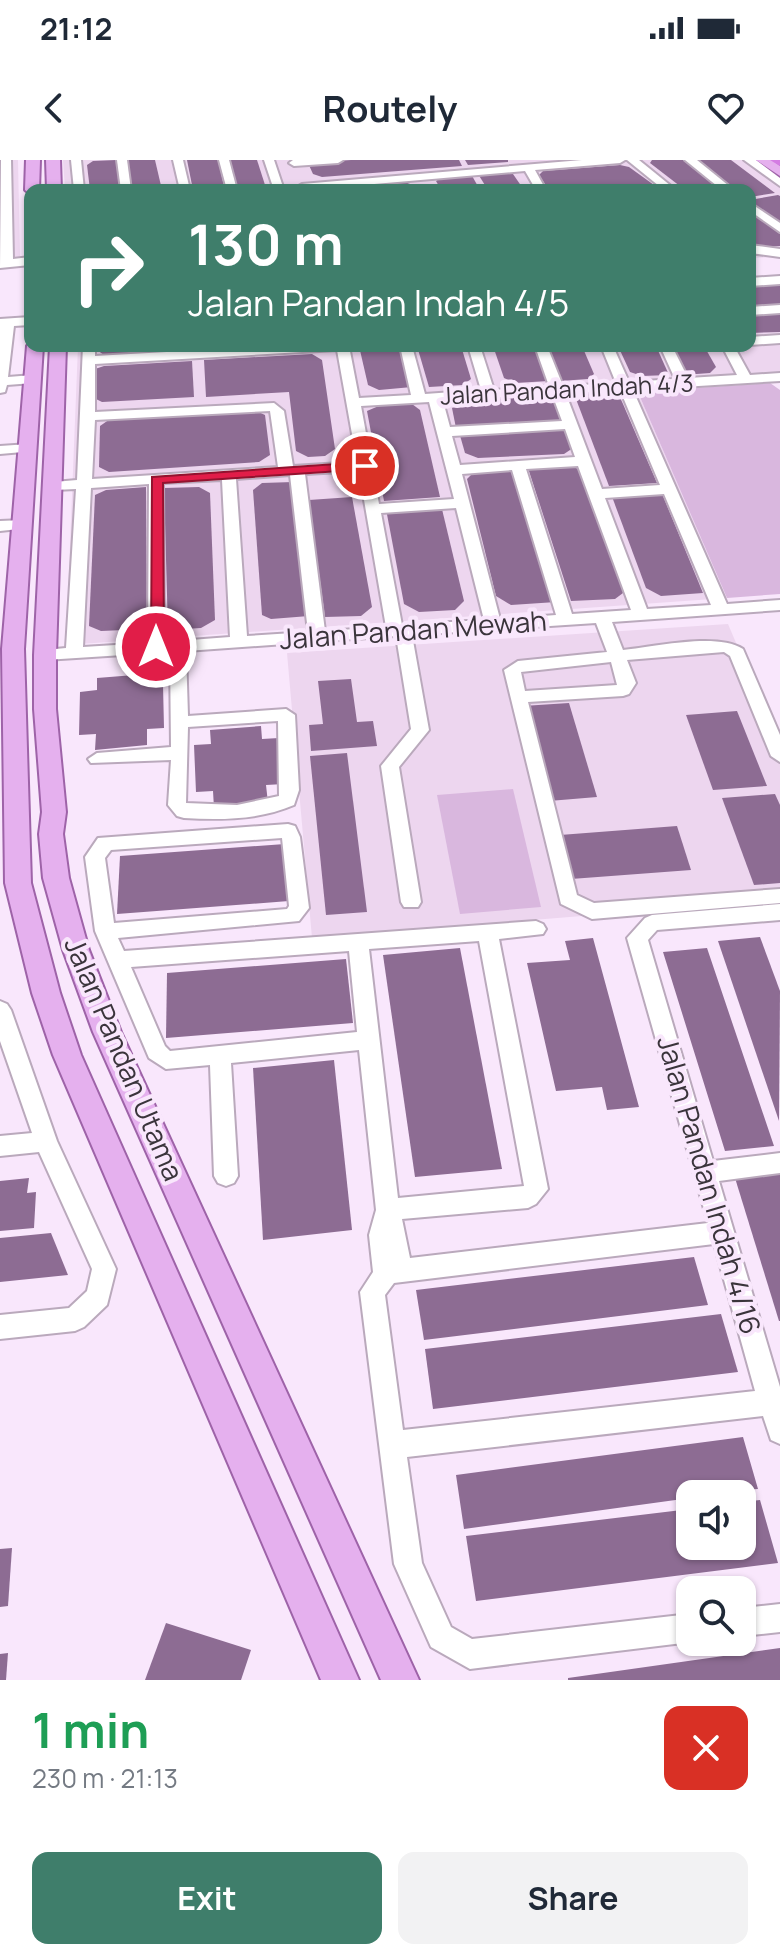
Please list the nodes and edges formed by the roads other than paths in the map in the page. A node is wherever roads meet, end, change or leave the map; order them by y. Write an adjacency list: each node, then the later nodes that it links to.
1 (6, 160): 39 (street)
2 (33, 160): 24 (main road)
3 (54, 160): 25 (main road)
4 (76, 160): 26 (street)
5 (122, 160): 27 (street)
6 (169, 160): 28 (street)
7 (178, 160): 29 (street)
8 (224, 160): 30 (street)
9 (269, 160): 31 (street)
10 (338, 160): 18 (street)
11 (460, 160): 21 (street)
12 (620, 160): 16 (street)
13 (632, 160): 37 (street)
14 (690, 160): 38 (street)
15 (749, 160): 23 (street)
16 (591, 161): 19 (street)
17 (773, 161): 20 (main road)
18 (293, 162): 32 (street)
19 (528, 168): 21 (street); 36 (street)
20 (780, 172)
21 (474, 176): 22 (street)
22 (420, 177): 33 (street); 34 (street); 35 (street)
23 (780, 183)
24 (32, 184)
25 (54, 184)
26 (78, 184)
27 (125, 184)
28 (174, 184)
29 (184, 184)
30 (230, 184)
31 (277, 184)
32 (301, 184)
33 (382, 184)
34 (421, 184)
35 (425, 184)
36 (537, 184)
37 (663, 184)
38 (721, 184)
39 (3, 203): 42 (street)
40 (756, 211): 41 (street)
41 (780, 229)
42 (3, 244): 45 (street)
43 (772, 257): 46 (street)
44 (24, 262): 45 (street)
45 (4, 264)
46 (780, 265)
47 (780, 280): 48 (street)
48 (756, 282)
49 (780, 309): 50 (street)
50 (756, 311)
51 (24, 321): 52 (street)
52 (4, 323): 69 (street)
53 (780, 339): 54 (street)
54 (756, 341)
55 (35, 352): 67 (main road, Jalan Pandan Utama)
56 (58, 352): 90 (main road, Jalan Pandan Utama)
57 (125, 352): 65 (street)
58 (344, 352): 76 (street)
59 (408, 352): 75 (street)
60 (476, 352): 74 (street)
61 (543, 352): 73 (street)
62 (610, 352): 71 (street)
63 (669, 352): 70 (street)
64 (731, 352): 68 (street)
65 (89, 353): 77 (street)
66 (780, 377): 68 (street, Jalan Pandan Indah 4/3)
67 (33, 379): 69 (street); 80 (main road, Jalan Pandan Utama)
68 (746, 379): 70 (street, Jalan Pandan Indah 4/3)
69 (0, 380): 72 (street)
70 (684, 383): 71 (street, Jalan Pandan Indah 4/3)
71 (624, 386): 73 (street, Jalan Pandan Indah 4/3); 91 (street)
72 (0, 389)
73 (558, 390): 74 (street, Jalan Pandan Indah 4/3); 78 (street)
74 (489, 394): 75 (street, Jalan Pandan Indah 4/3)
75 (427, 398): 76 (street, Jalan Pandan Indah 4/3); 79 (street)
76 (354, 402): 83 (street)
77 (88, 416): 86 (street); 89 (street)
78 (571, 425): 79 (street); 82 (street)
79 (444, 432): 85 (street)
80 (29, 448): 81 (street); 95 (main road, Jalan Pandan Utama)
81 (0, 450)
82 (584, 461): 84 (street); 92 (street)
83 (365, 466): 86 (street); 94 (street)
84 (518, 466): 85 (street); 101 (street)
85 (454, 470): 93 (street)
86 (291, 471): 87 (street); 104 (street)
87 (229, 475): 88 (street); 105 (street)
88 (156, 479): 89 (street); 107 (street)
89 (84, 484): 90 (street); 108 (street)
90 (54, 486): 95 (main road); 109 (main road, Jalan Pandan Utama)
91 (669, 489): 92 (street); 98 (street)
92 (596, 494): 99 (street)
93 (462, 503): 94 (street); 102 (street)
94 (373, 509): 103 (street)
95 (23, 525): 96 (street); 116 (main road, Jalan Pandan Utama)
96 (0, 526)
97 (780, 605): 98 (street, Jalan Pandan Mewah)
98 (721, 609): 99 (street, Jalan Pandan Mewah)
99 (641, 614): 100 (street, Jalan Pandan Mewah)
100 (602, 617): 101 (street, Jalan Pandan Mewah); 110 (street)
101 (565, 619): 102 (street, Jalan Pandan Mewah)
102 (493, 624): 103 (street, Jalan Pandan Mewah)
103 (399, 630): 104 (street, Jalan Pandan Mewah); 122 (street)
104 (317, 636): 105 (street, Jalan Pandan Mewah)
105 (239, 642): 106 (street, Jalan Pandan Mewah)
106 (178, 646): 107 (street, Jalan Pandan Mewah); 112 (street)
107 (156, 647): 108 (street, Jalan Pandan Mewah)
108 (74, 653): 109 (street, Jalan Pandan Mewah)
109 (45, 655): 117 (main road, Jalan Pandan Utama)
110 (617, 658): 111 (street); 111 (street); 114 (street)
111 (518, 697): 123 (street)
112 (180, 722): 113 (street); 113 (street)
113 (180, 753): 115 (street)
114 (780, 756)
115 (97, 759)
116 (17, 785): 118 (main road); 119 (main road, Jalan Pandan Utama)
117 (54, 812): 119 (main road); 121 (main road, Jalan Pandan Utama)
118 (0, 815)
119 (9, 839): 120 (main road, Jalan Pandan Utama); 121 (main road)
120 (9, 873): 148 (main road, Jalan Pandan Utama)
121 (56, 878): 147 (main road, Jalan Pandan Utama)
122 (411, 902)
123 (780, 910): 135 (street, Jalan Pandan Indah 4/16)
124 (536, 929): 126 (street)
125 (105, 931): 125 (street); 128 (street)
126 (488, 933): 127 (street); 137 (street)
127 (358, 942): 128 (street); 130 (street)
128 (116, 960): 131 (street)
129 (0, 1010): 132 (street)
130 (369, 1040): 131 (street); 137 (street)
131 (220, 1055): 136 (street)
132 (46, 1141): 133 (street); 140 (street)
133 (0, 1146)
134 (780, 1163): 135 (street)
135 (705, 1172): 138 (street, Jalan Pandan Indah 4/16)
136 (226, 1176)
137 (388, 1210): 139 (street)
138 (722, 1232): 139 (street); 141 (street, Jalan Pandan Indah 4/16)
139 (393, 1272): 143 (street)
140 (0, 1327)
141 (776, 1402): 142 (street, Jalan Pandan Indah 4/16); 143 (street)
142 (780, 1431)
143 (392, 1445): 146 (street)
144 (780, 1618): 145 (street)
145 (756, 1621)
146 (676, 1630)
147 (380, 1634): 149 (main road); 150 (main road, Jalan Pandan Utama)
148 (340, 1680)
149 (389, 1680)
150 (400, 1680)

